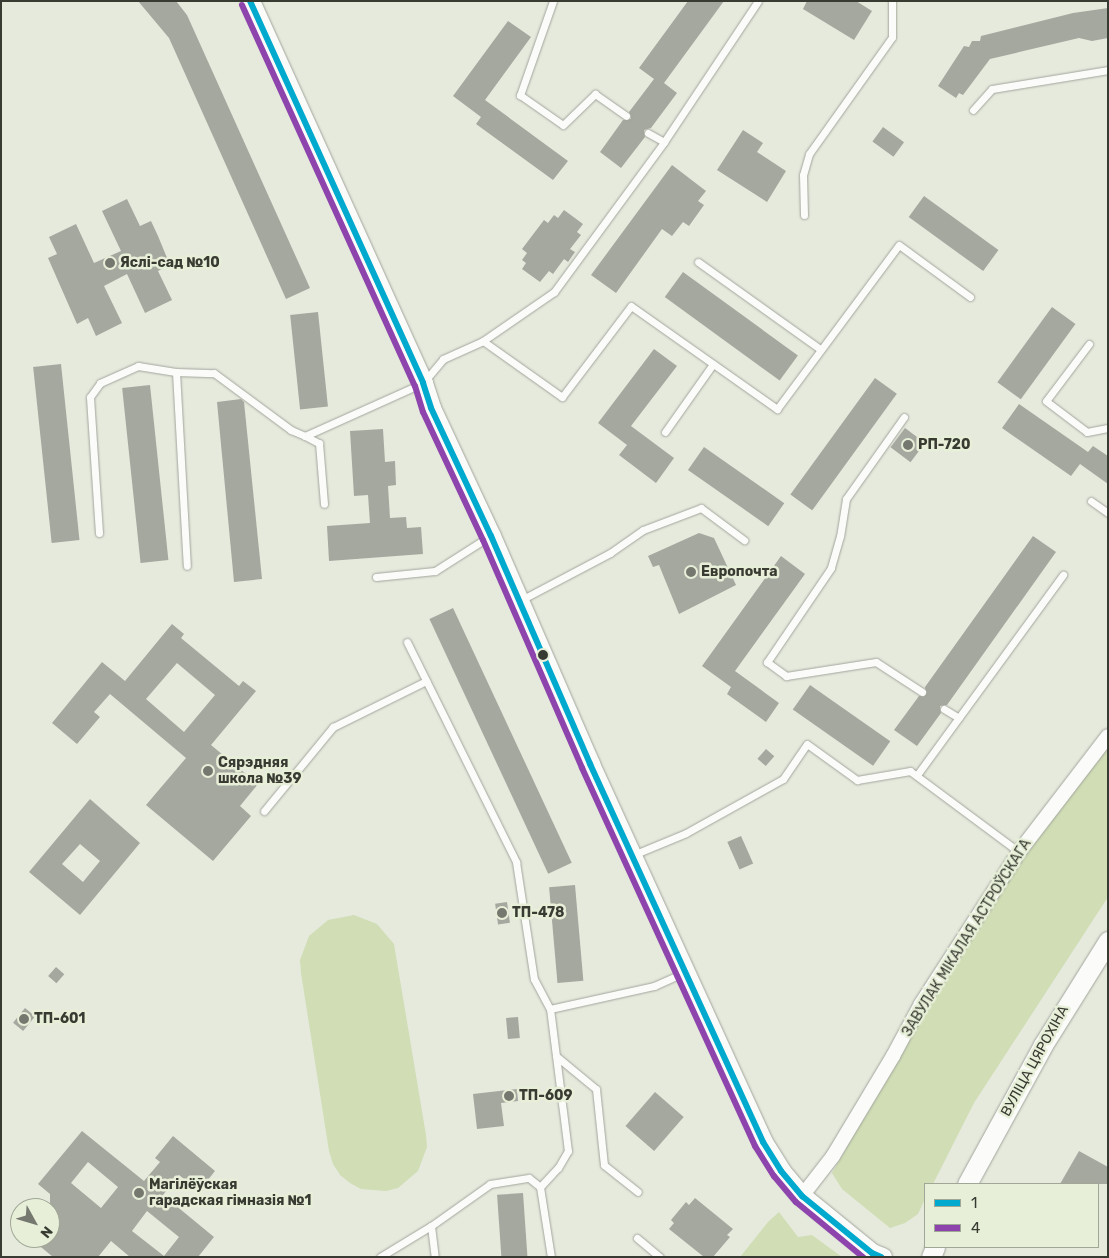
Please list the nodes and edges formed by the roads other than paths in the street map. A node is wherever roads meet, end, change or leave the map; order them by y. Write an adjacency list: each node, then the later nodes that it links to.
1 (250, 1): 18 (main road)
2 (553, 1): 7 (lane)
3 (758, 1): 9 (lane)
4 (892, 1): 10 (lane)
5 (1108, 70): 6 (lane)
6 (973, 110)
7 (626, 116)
8 (648, 132): 9 (lane)
9 (664, 142): 13 (lane)
10 (804, 215)
11 (698, 262): 15 (lane)
12 (970, 296): 15 (lane)
13 (483, 341): 16 (lane); 18 (lane)
14 (1088, 344): 20 (lane)
15 (820, 349): 16 (lane)
16 (713, 364): 21 (lane)
17 (176, 372): 22 (lane); 26 (lane); 29 (lane)
18 (423, 384): 22 (lane); 27 (main road)
19 (904, 417): 35 (lane)
20 (1108, 428)
21 (665, 432)
22 (305, 436): 24 (lane)
23 (1091, 500): 25 (lane)
24 (324, 504)
25 (1108, 512)
26 (99, 533)
27 (491, 536): 31 (lane); 32 (main road)
28 (744, 540): 32 (lane)
29 (187, 566)
30 (1063, 575): 37 (lane)
31 (376, 577)
32 (518, 601): 42 (main road)
33 (407, 642): 34 (lane)
34 (426, 681): 40 (lane); 45 (lane)
35 (922, 692)
36 (944, 709): 37 (lane)
37 (959, 718): 39 (lane)
38 (1108, 736): 41 (street, ЗАВУЛАК МІКАЛАЯ АСТРОЎСКАГА)
39 (917, 775): 41 (lane); 42 (lane)
40 (264, 812)
41 (1019, 852): 50 (street, ЗАВУЛАК МІКАЛАЯ АСТРОЎСКАГА)
42 (633, 855): 44 (main road)
43 (1108, 941): 47 (main road, ВУЛІЦА ЦЯРОХІНА)
44 (685, 972): 45 (lane); 50 (main road)
45 (550, 1009): 46 (lane)
46 (556, 1056): 48 (lane); 49 (lane)
47 (968, 1183)
48 (540, 1187): 51 (lane); 55 (lane)
49 (638, 1192)
50 (802, 1196): 57 (main road)
51 (431, 1226): 53 (lane); 54 (lane)
52 (637, 1238): 56 (lane)
53 (380, 1257)
54 (435, 1257)
55 (551, 1257)
56 (660, 1257)
57 (882, 1257)

